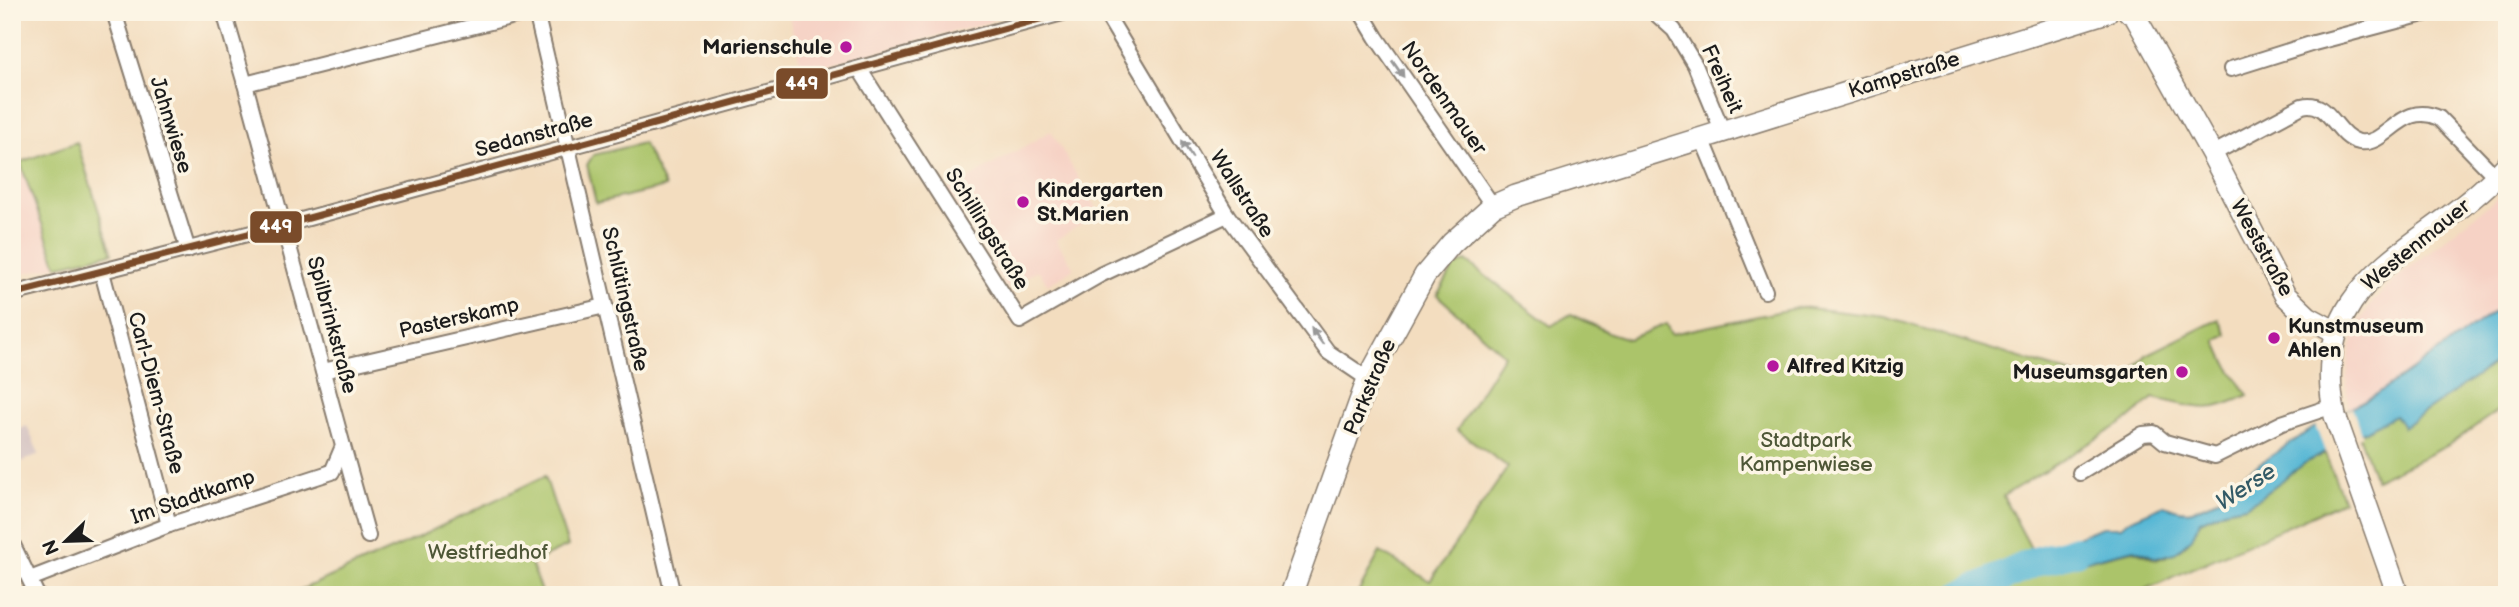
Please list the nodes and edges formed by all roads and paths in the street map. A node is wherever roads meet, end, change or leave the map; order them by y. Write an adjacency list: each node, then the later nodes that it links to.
1 (114, 12): 22 (street, Jahnwiese)
2 (224, 12): 14 (street, Spilbrinkstraße)
3 (530, 12): 14 (street)
4 (536, 12): 16 (street, Schlütingstraße)
5 (1066, 12): 13 (street, Sedanstraße)
6 (1105, 12): 20 (street, Wallstraße, one-way to 6)
7 (1361, 12): 19 (street, Nordenmauer, one-way to 19)
8 (1654, 12): 15 (street, Freiheit)
9 (2106, 12): 15 (street, Kampstraße)
10 (2431, 12): 12 (street)
11 (2132, 14): 17 (street, Weststraße)
12 (2231, 69)
13 (860, 70): 16 (street, Sedanstraße); 20 (street, Schillingstraße)
14 (245, 84): 21 (street, Spilbrinkstraße)
15 (1712, 135): 19 (street, Kampstraße); 24 (street)
16 (568, 147): 21 (street, Sedanstraße); 26 (street, Schlütingstraße)
17 (2212, 154): 18 (street); 27 (street, Weststraße)
18 (2502, 171): 27 (street, Westenmauer)
19 (1493, 206): 29 (street, Parkstraße)
20 (1227, 215): 29 (street, Wallstraße, one-way to 20)
21 (283, 225): 22 (street, Sedanstraße); 28 (street, Spilbrinkstraße)
22 (188, 250): 23 (street, Sedanstraße)
23 (102, 272): 25 (street, Sedanstraße); 33 (street, Carl-Diem-Straße)
24 (1765, 291)
25 (12, 294)
26 (605, 306): 28 (street, Pasterskamp); 38 (street, Schlütingstraße)
27 (2336, 332): 30 (street)
28 (323, 371): 31 (street, Spilbrinkstraße)
29 (1368, 379): 39 (street, Parkstraße)
30 (2334, 411): 32 (street); 40 (street)
31 (343, 446): 33 (street, Im Stadtkamp); 34 (street, Spilbrinkstraße)
32 (2080, 473)
33 (169, 525): 36 (street, Im Stadtkamp)
34 (368, 536)
35 (12, 543): 36 (street)
36 (30, 579): 37 (street)
37 (37, 595)
38 (673, 595)
39 (1292, 595)
40 (2398, 595)

